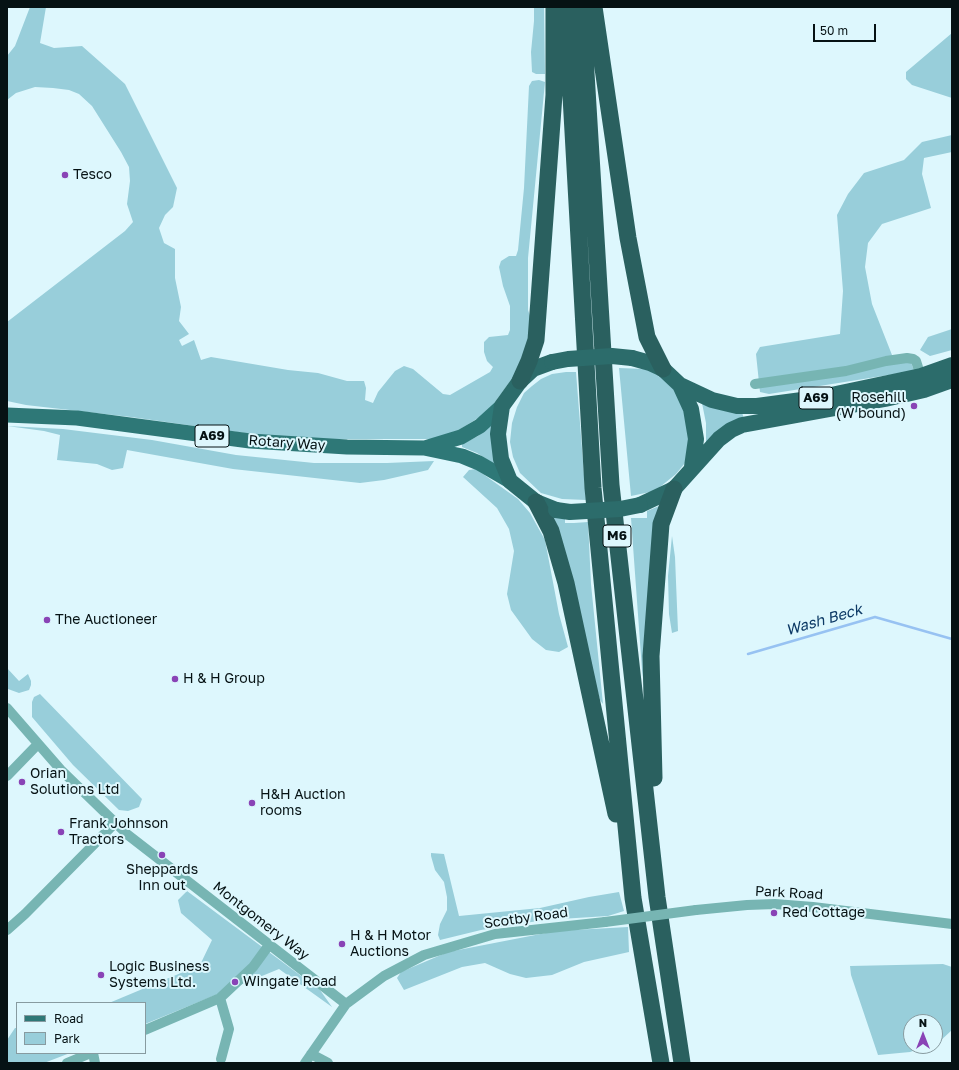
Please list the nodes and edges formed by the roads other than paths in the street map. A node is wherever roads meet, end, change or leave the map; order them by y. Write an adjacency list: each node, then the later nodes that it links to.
1 (554, 7): 8 (highway)
2 (566, 7): 24 (highway, M6)
3 (582, 7): 23 (highway, M6)
4 (594, 7): 6 (highway)
5 (952, 365): 9 (highway, A69)
6 (663, 369): 8 (highway, A69, bridge); 11 (highway)
7 (952, 380): 9 (highway, A69)
8 (520, 381): 12 (highway, A69)
9 (923, 383): 10 (street); 11 (highway, A69); 15 (highway, A69)
10 (755, 384)
11 (680, 385): 15 (highway)
12 (502, 406): 14 (main road, Rotary Way / A69); 16 (highway, A69)
13 (7, 415): 14 (main road, Rotary Way / A69)
14 (424, 448): 16 (main road, Rotary Way / A69)
15 (692, 467): 17 (highway)
16 (510, 481): 18 (highway, A69)
17 (674, 489): 18 (highway, A69, bridge); 23 (highway)
18 (536, 502): 24 (highway)
19 (7, 708): 20 (street, Montgomery Way)
20 (38, 744): 21 (street); 22 (street, Montgomery Way)
21 (7, 776)
22 (116, 823): 27 (street); 28 (street, Montgomery Way)
23 (657, 897): 39 (highway, M6)
24 (633, 898): 38 (highway, M6)
25 (606, 922): 26 (street, Park Road, bridge); 30 (street, Scotby Road)
26 (952, 924)
27 (7, 930)
28 (269, 945): 29 (street); 30 (street, Montgomery Way)
29 (220, 998): 31 (street); 34 (street)
30 (346, 1004): 33 (street, Scotby Road)
31 (146, 1030)
32 (90, 1054): 35 (street)
33 (312, 1054): 36 (street, Scotby Road); 37 (street)
34 (221, 1059)
35 (67, 1063)
36 (305, 1063)
37 (328, 1063)
38 (661, 1063)
39 (682, 1063)

